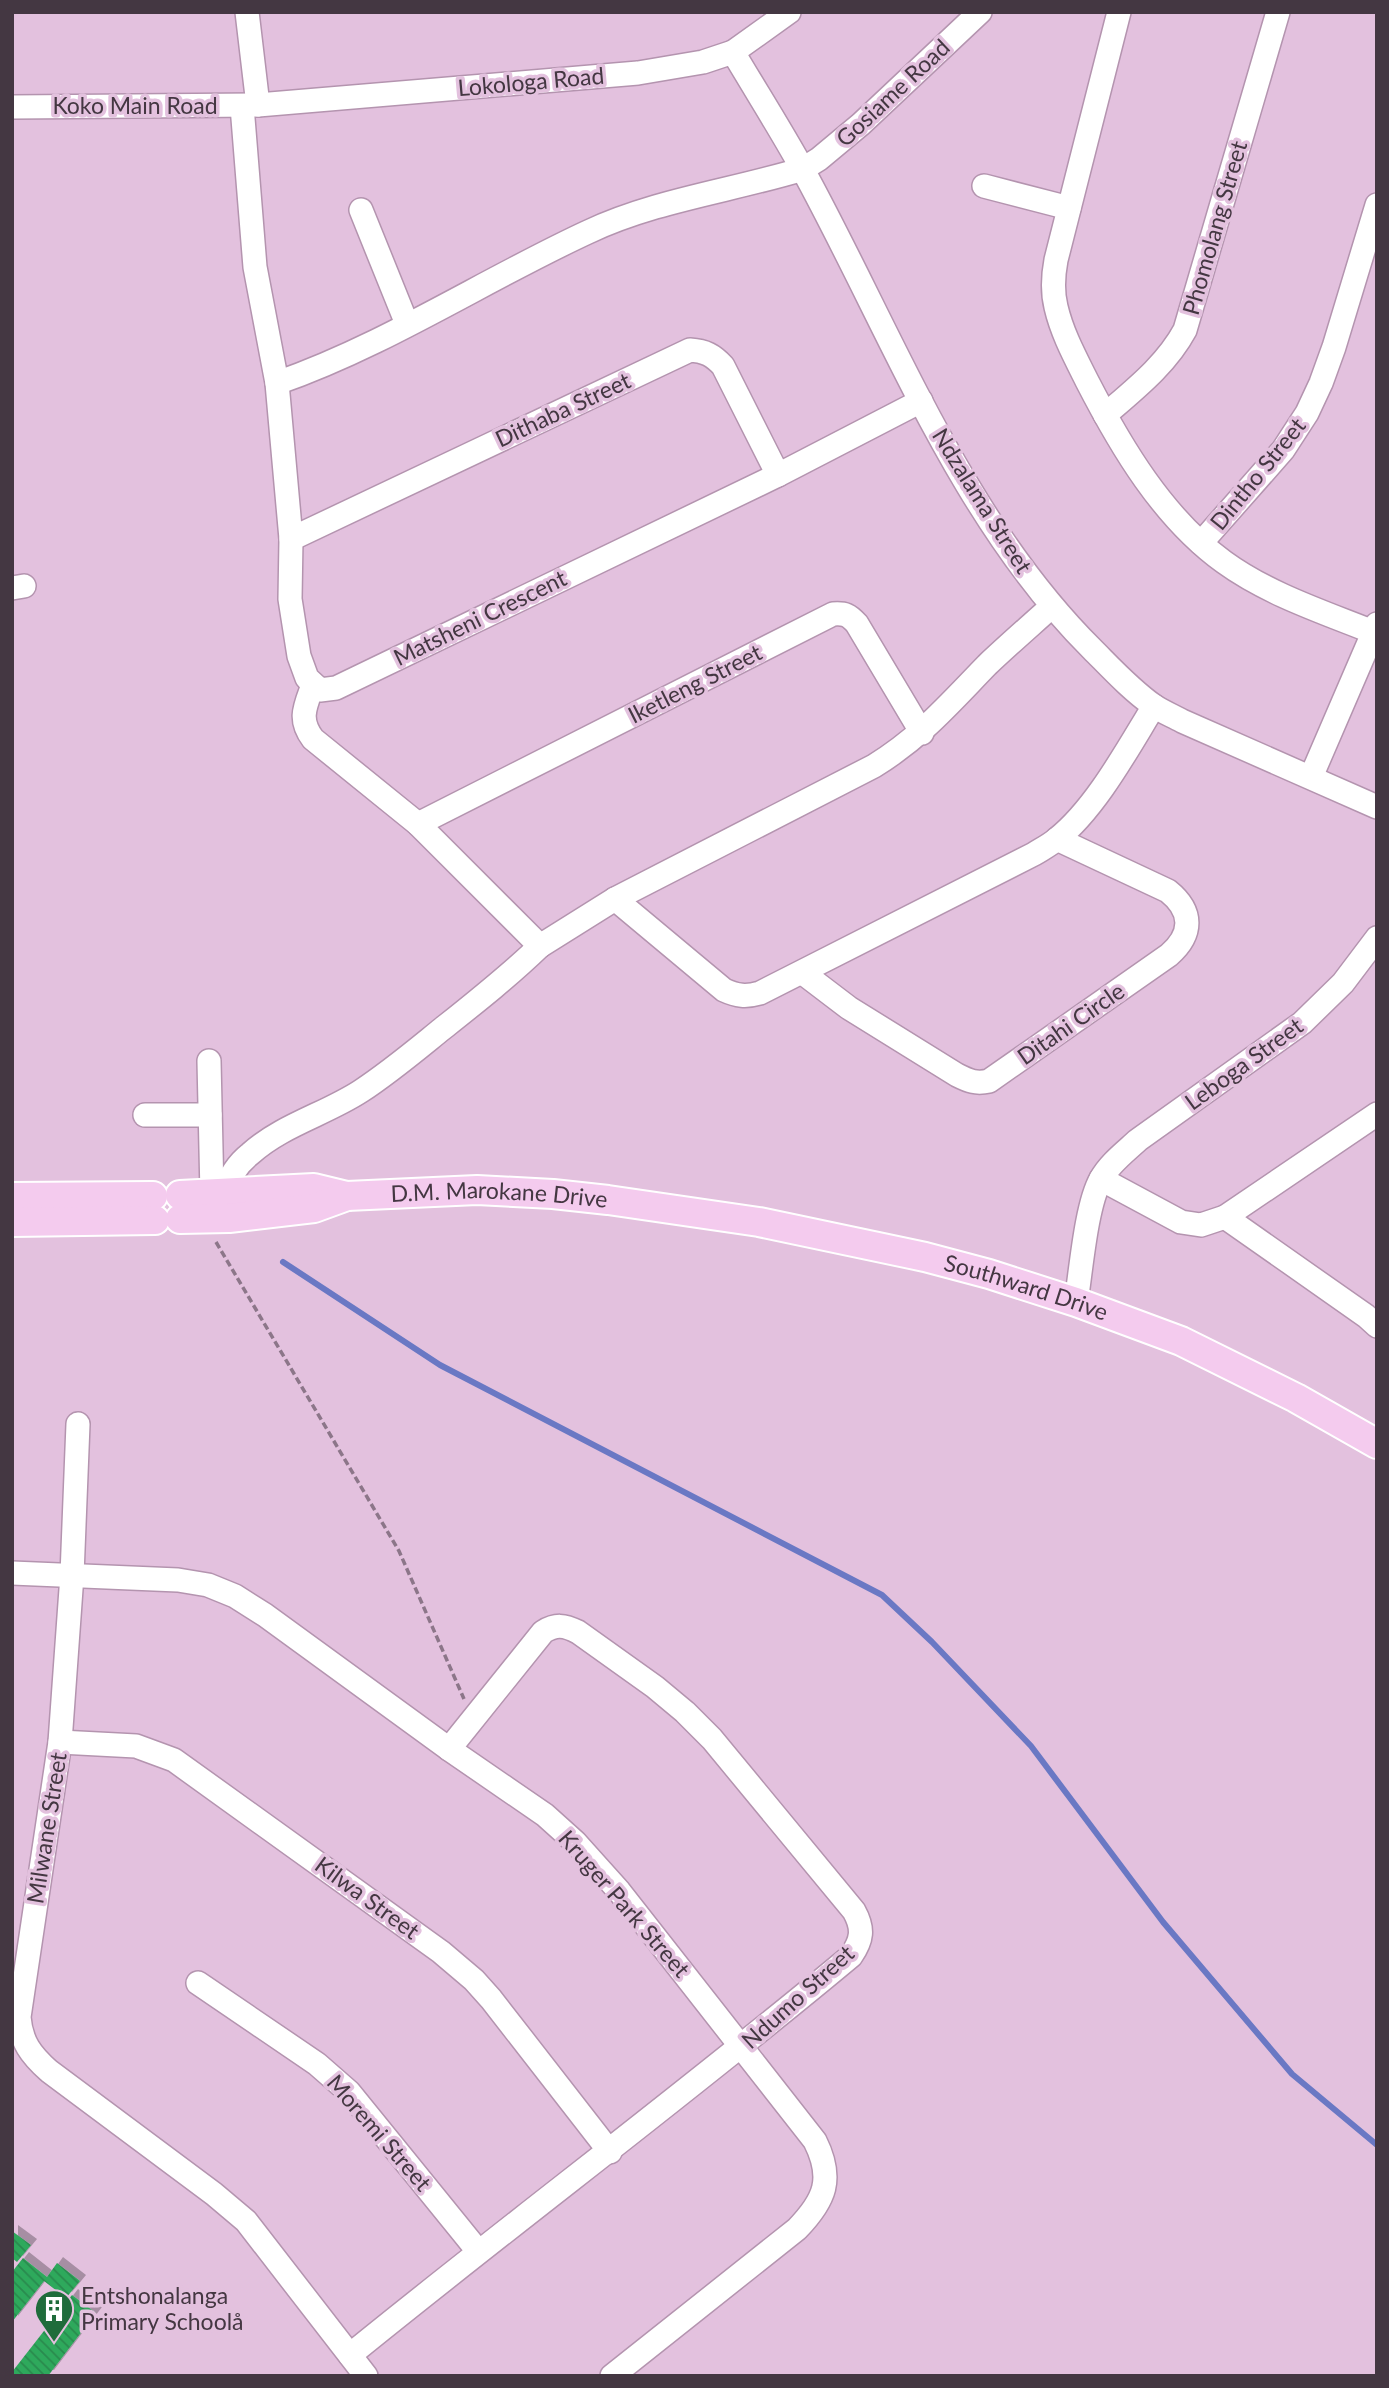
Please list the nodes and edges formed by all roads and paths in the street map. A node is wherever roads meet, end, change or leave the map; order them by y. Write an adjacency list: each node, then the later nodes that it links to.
1 (247, 12): 7 (street)
2 (789, 12): 6 (street, Lokologa Road)
3 (980, 12): 9 (street, Gosiame Road)
4 (1119, 12): 12 (street)
5 (1278, 12): 17 (street, Phomolang Street)
6 (733, 52): 7 (street, Lokologa Road); 9 (street, Ndzalama Street)
7 (250, 105): 8 (street, Koko Main Road); 15 (street)
8 (12, 107)
9 (803, 169): 14 (street); 16 (street, Ndzalama Street)
10 (984, 186): 12 (street)
11 (1377, 205): 20 (street, Dintho Street)
12 (1069, 208): 17 (street)
13 (360, 211): 14 (street)
14 (407, 324): 15 (street)
15 (277, 383): 19 (street)
16 (920, 401): 18 (street, Matsheni Crescent); 21 (street, Ndzalama Street)
17 (1105, 415): 20 (street)
18 (778, 475): 19 (street, Dithaba Street); 23 (street, Matsheni Crescent)
19 (291, 539): 23 (street)
20 (1202, 543): 22 (street)
21 (1051, 607): 24 (street, Ndzalama Street); 25 (street)
22 (1375, 628): 26 (street)
23 (313, 685): 28 (street)
24 (1154, 706): 26 (street, Ndzalama Street); 29 (street)
25 (922, 733): 28 (street, Iketleng Street); 30 (street)
26 (1311, 778): 27 (street, Ndzalama Street)
27 (1377, 807)
28 (418, 824): 32 (street)
29 (1057, 839): 33 (street); 33 (street, Ditahi Circle)
30 (615, 899): 32 (street); 33 (street)
31 (1377, 938): 38 (street, Leboga Street)
32 (540, 946): 40 (street)
33 (803, 973)
34 (209, 1061): 37 (street)
35 (1377, 1114): 42 (street)
36 (145, 1115): 37 (street)
37 (210, 1115): 40 (street)
38 (1101, 1179): 42 (street); 44 (street)
39 (12, 1197): 40 (main road, D.M. Marokane Drive)
40 (186, 1205): 41 (main road, D.M. Marokane Drive); 43 (main road, D.M. Marokane Drive); 50 (path)
41 (649, 1205): 44 (main road, Southward Drive)
42 (1224, 1217): 45 (street)
43 (12, 1222)
44 (1076, 1302): 47 (main road, Southward Drive)
45 (1373, 1316)
46 (78, 1424): 49 (street, Milwane Street)
47 (1377, 1444)
48 (12, 1573): 49 (street, Kruger Park Street)
49 (72, 1575): 51 (street, Milwane Street); 52 (street, Kruger Park Street)
50 (473, 1718): 52 (street, Ndumo Street); 54 (street, Ndumo Street)
51 (60, 1742): 55 (street, Kilwa Street); 57 (street, Milwane Street)
52 (449, 1749): 54 (street, Kruger Park Street)
53 (198, 1983): 56 (street, Moremi Street)
54 (742, 2047): 55 (street, Ndumo Street); 59 (street, Kruger Park Street)
55 (610, 2152): 56 (street, Ndumo Street)
56 (478, 2251): 57 (street, Ndumo Street)
57 (350, 2355): 58 (street, Milwane Street)
58 (366, 2376)
59 (612, 2376)

